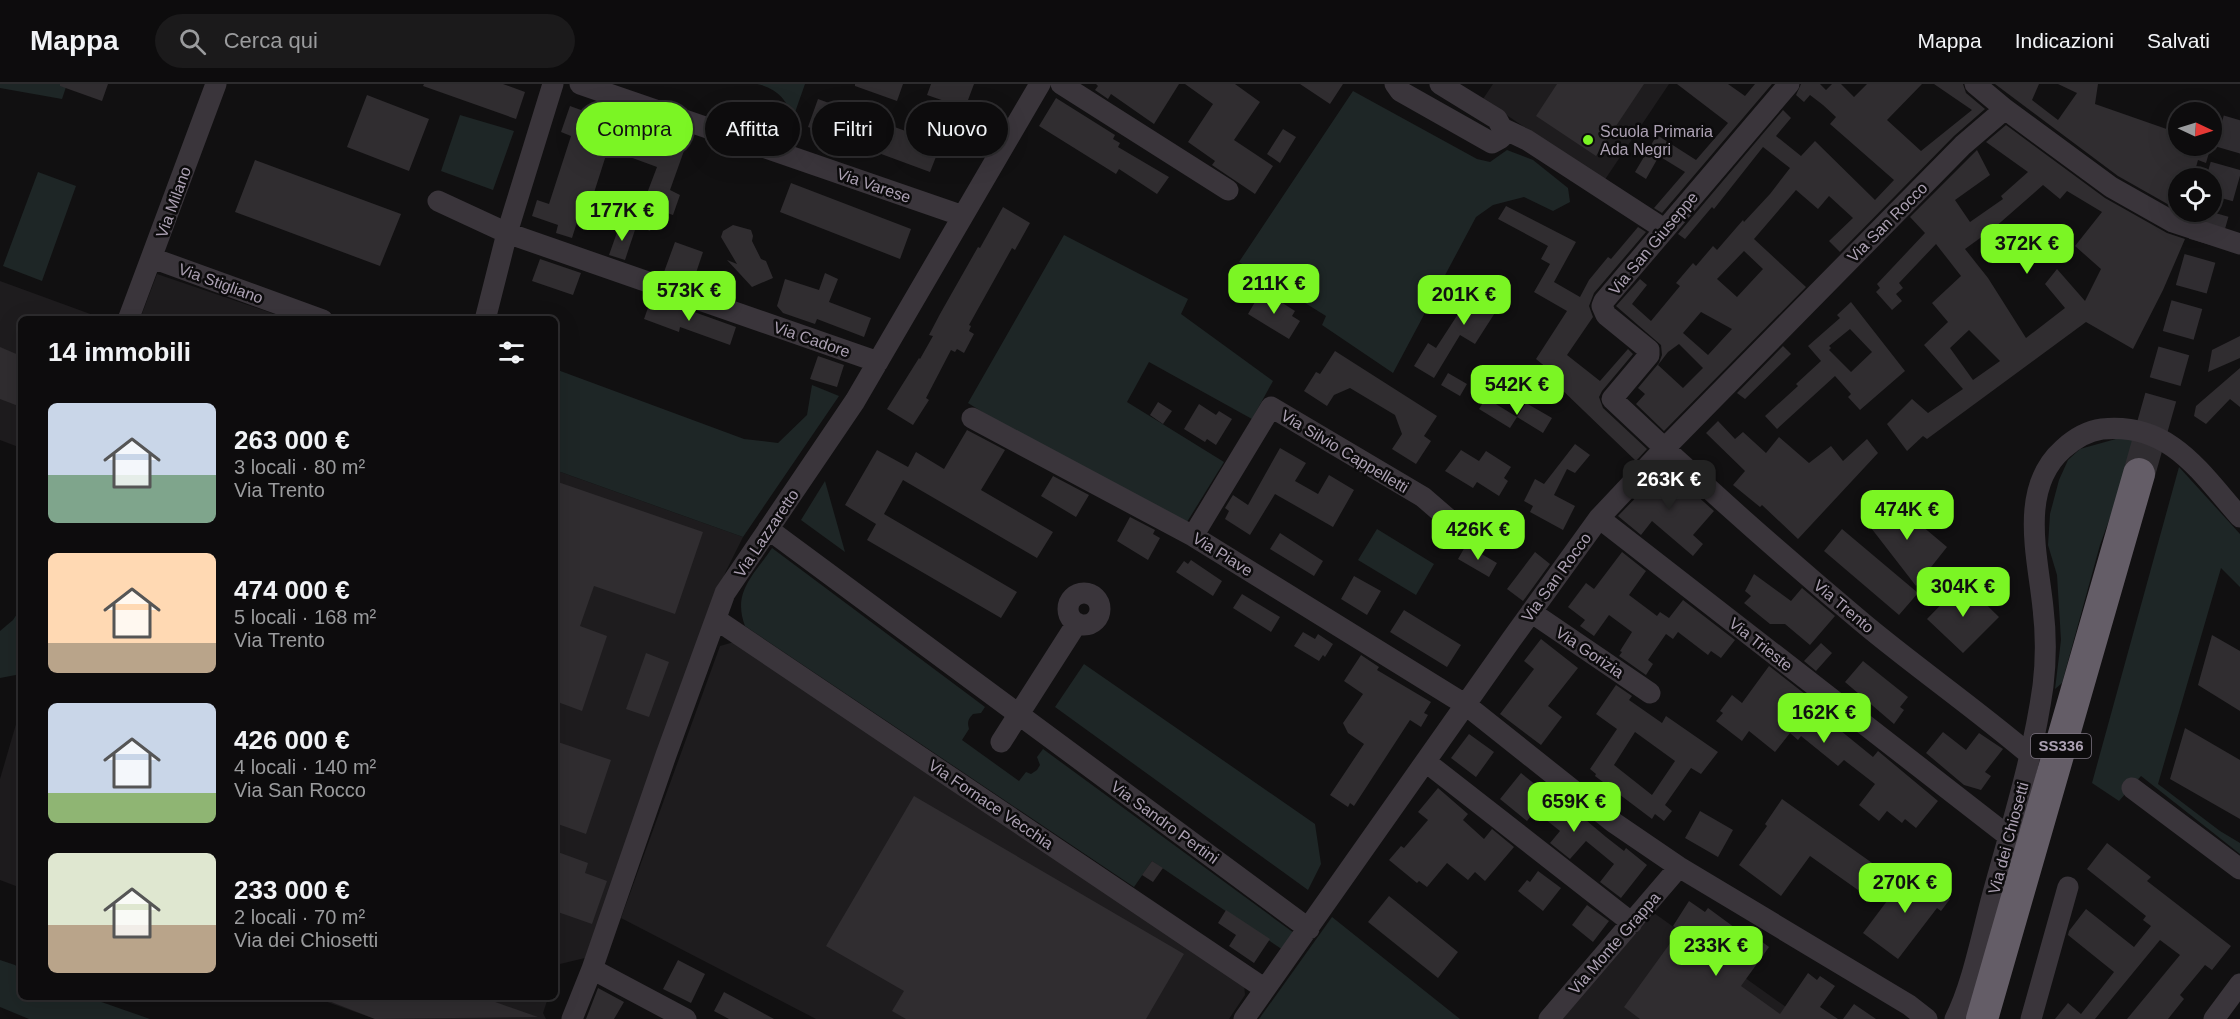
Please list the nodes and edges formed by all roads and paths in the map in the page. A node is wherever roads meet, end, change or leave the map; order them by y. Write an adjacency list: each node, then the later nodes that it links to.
1 (216, 84): 18 (street, Via Milano)
2 (553, 84): 16 (street)
3 (580, 84): 14 (street, Via Varese)
4 (1040, 84): 14 (street, Via Lazzaretto)
5 (1061, 84): 12 (street)
6 (1395, 84): 11 (street)
7 (1440, 84): 11 (street)
8 (1789, 84): 15 (street, Via San Giuseppe)
9 (1976, 84): 10 (street)
10 (2005, 109): 17 (street); 24 (street, Via San Rocco)
11 (1502, 128): 15 (street)
12 (1228, 190)
13 (438, 201): 16 (street, Via Cadore)
14 (963, 216): 22 (street, Via Lazzaretto)
15 (1664, 229): 24 (street, Via San Giuseppe)
16 (507, 233): 21 (street); 22 (street, Via Cadore)
17 (2240, 243)
18 (152, 258): 19 (street, Via Milano); 20 (street, Via Stigliano)
19 (130, 316)
20 (312, 316)
21 (485, 316)
22 (879, 362): 28 (street, Via Lazzaretto)
23 (972, 418): 29 (street, Via Piave)
24 (1664, 449): 26 (street, Via San Rocco); 37 (street, Via Trento)
25 (2240, 517): 37 (street, Via dei Chiosetti)
26 (1599, 518): 30 (street, Via San Rocco); 40 (street, Via Trieste)
27 (1452, 522): 29 (street, Via Silvio Cappelletti)
28 (768, 529): 31 (street, Via Lazzaretto); 35 (street, Via Sandro Pertini)
29 (1193, 536): 34 (street, Via Piave)
30 (1531, 612): 33 (street, Via Gorizia); 34 (street, Via San Rocco)
31 (717, 620): 46 (street, Via Lazzaretto); 48 (street, Via Fornace Vecchia)
32 (1077, 623): 35 (street)
33 (1650, 693)
34 (1466, 705): 38 (street, Via San Rocco); 41 (street)
35 (1020, 715): 36 (street); 45 (street, Via Sandro Pertini)
36 (1001, 742)
37 (2030, 755): 40 (street, Via dei Chiosetti)
38 (1426, 762): 44 (street); 45 (street, Via San Rocco)
39 (2132, 788): 42 (street)
40 (2008, 836): 55 (street, Via dei Chiosetti)
41 (1679, 867): 44 (street, Via Monte Grappa); 54 (street)
42 (2240, 869)
43 (2068, 887): 58 (street)
44 (1632, 923): 53 (street, Via Monte Grappa)
45 (1309, 929): 48 (street, Via San Rocco)
46 (592, 969): 50 (street, Via Lazzaretto); 51 (street)
47 (2240, 984): 49 (street)
48 (1265, 989): 52 (street, Via San Rocco)
49 (2223, 1016)
50 (572, 1019)
51 (686, 1019)
52 (1244, 1019)
53 (1549, 1019)
54 (1927, 1019)
55 (1955, 1019)
56 (1982, 1019): 57 (highway, SS336)
57 (2004, 1019)
58 (2031, 1019)

